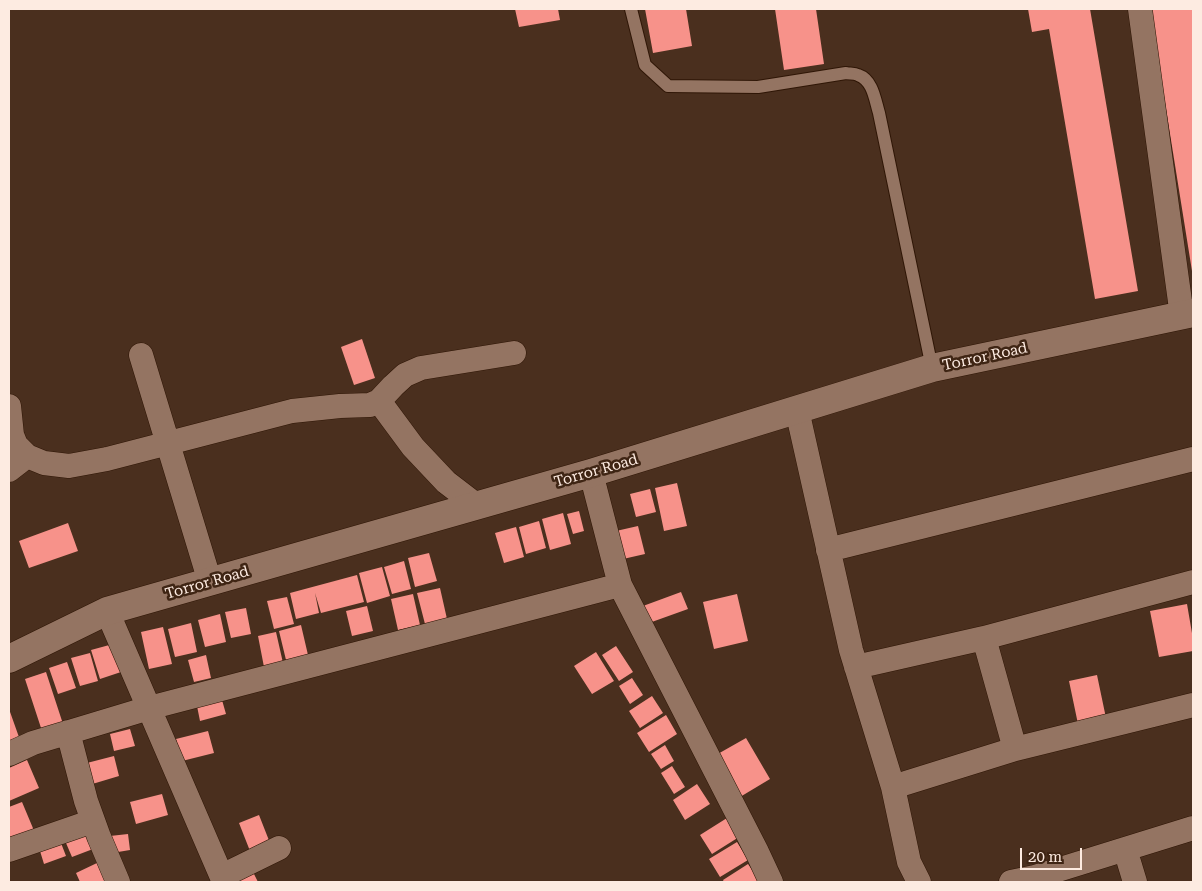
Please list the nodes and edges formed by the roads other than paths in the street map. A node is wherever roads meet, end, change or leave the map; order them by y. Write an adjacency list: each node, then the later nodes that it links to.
1 (632, 9): 6 (lane)
2 (1140, 9): 3 (street)
3 (1188, 314): 6 (street, Torror Road)
4 (514, 353): 7 (street)
5 (140, 355): 10 (street)
6 (932, 368): 9 (street, Torror Road)
7 (379, 401): 10 (street); 15 (street)
8 (9, 406): 11 (street)
9 (797, 410): 14 (street, Torror Road); 16 (street)
10 (168, 443): 11 (street); 17 (street)
11 (27, 456): 13 (street)
12 (1193, 459): 16 (street)
13 (9, 470)
14 (591, 473): 15 (street, Torror Road); 19 (street)
15 (476, 505): 17 (street, Torror Road)
16 (828, 550): 23 (street)
17 (210, 582): 20 (street, Torror Road)
18 (1193, 582): 21 (street)
19 (620, 584): 25 (street); 38 (street)
20 (107, 611): 22 (street, Torror Road); 25 (street)
21 (984, 638): 23 (street); 27 (street)
22 (9, 659)
23 (856, 667): 29 (street)
24 (1193, 705): 27 (street)
25 (149, 708): 26 (street); 35 (street)
26 (68, 732): 28 (street); 30 (street)
27 (1015, 749): 29 (street)
28 (9, 754)
29 (893, 786): 39 (street)
30 (93, 821): 34 (street); 37 (street)
31 (1193, 828): 33 (street)
32 (279, 848): 35 (street)
33 (1125, 849): 36 (street); 40 (street)
34 (9, 850)
35 (223, 879)
36 (1018, 881)
37 (118, 882)
38 (772, 882)
39 (919, 882)
40 (1136, 882)

